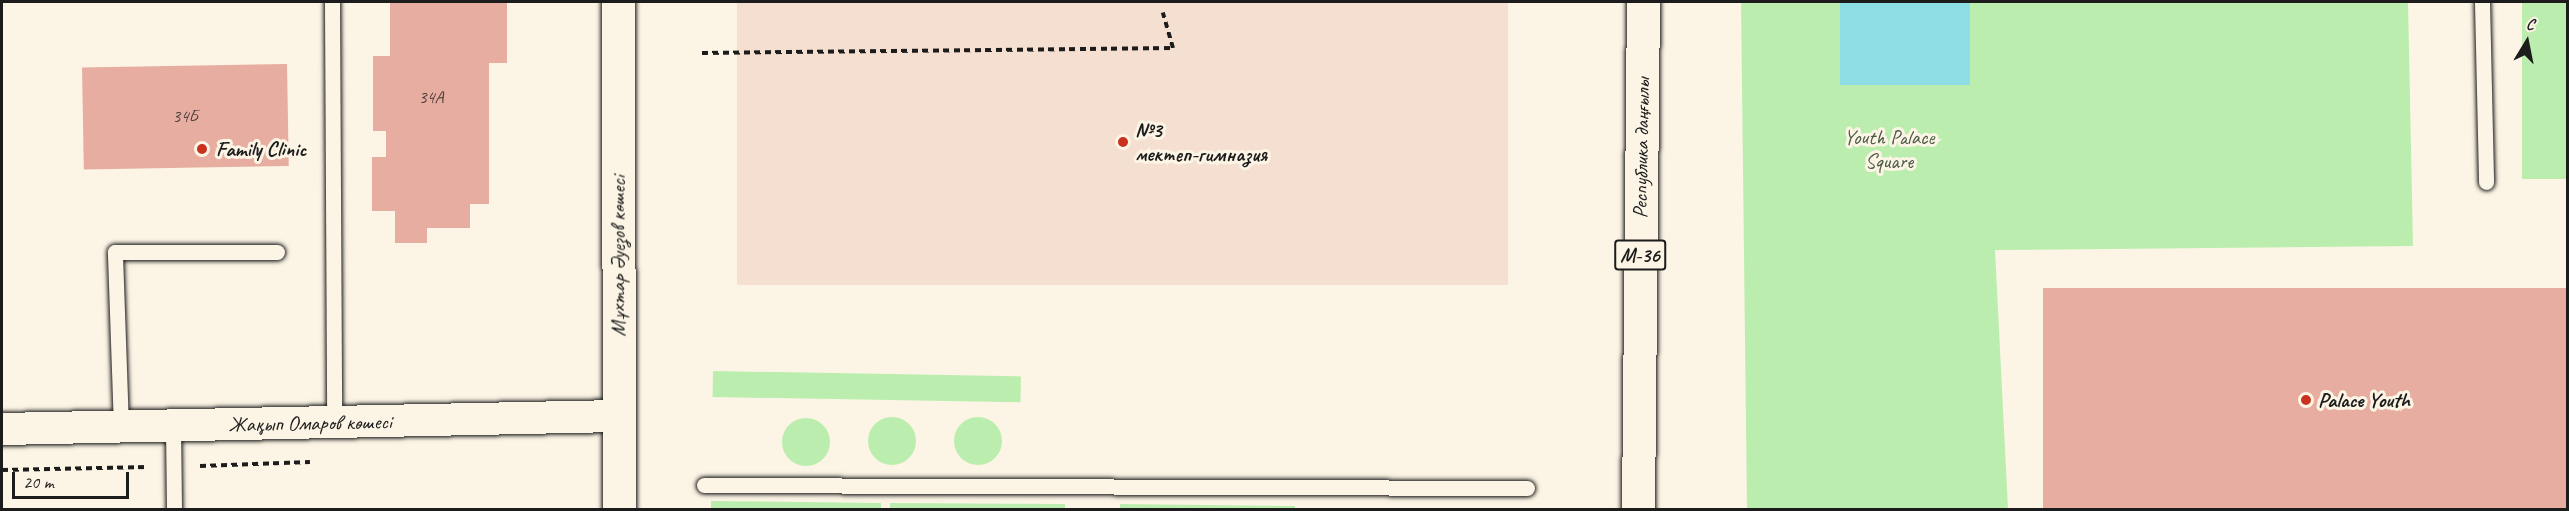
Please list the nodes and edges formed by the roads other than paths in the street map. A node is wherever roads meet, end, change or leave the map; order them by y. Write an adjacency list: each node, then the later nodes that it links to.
1 (332, 2): 8 (lane)
2 (618, 2): 7 (street, Мұхтар Әуезов көшесі)
3 (1643, 2): 16 (street, Республика даңғылы / M-36)
4 (2482, 2): 5 (lane)
5 (2486, 182)
6 (277, 252): 10 (lane)
7 (618, 416): 8 (street, Жақып Омаров көшесі); 15 (street, Мұхтар Әуезов көшесі)
8 (334, 422): 9 (street, Жақып Омаров көшесі)
9 (173, 426): 10 (street, Жақып Омаров көшесі); 14 (lane)
10 (121, 428): 11 (street, Жақып Омаров көшесі)
11 (2, 429)
12 (704, 486): 13 (lane)
13 (1527, 488)
14 (174, 510)
15 (619, 510)
16 (1638, 510)

